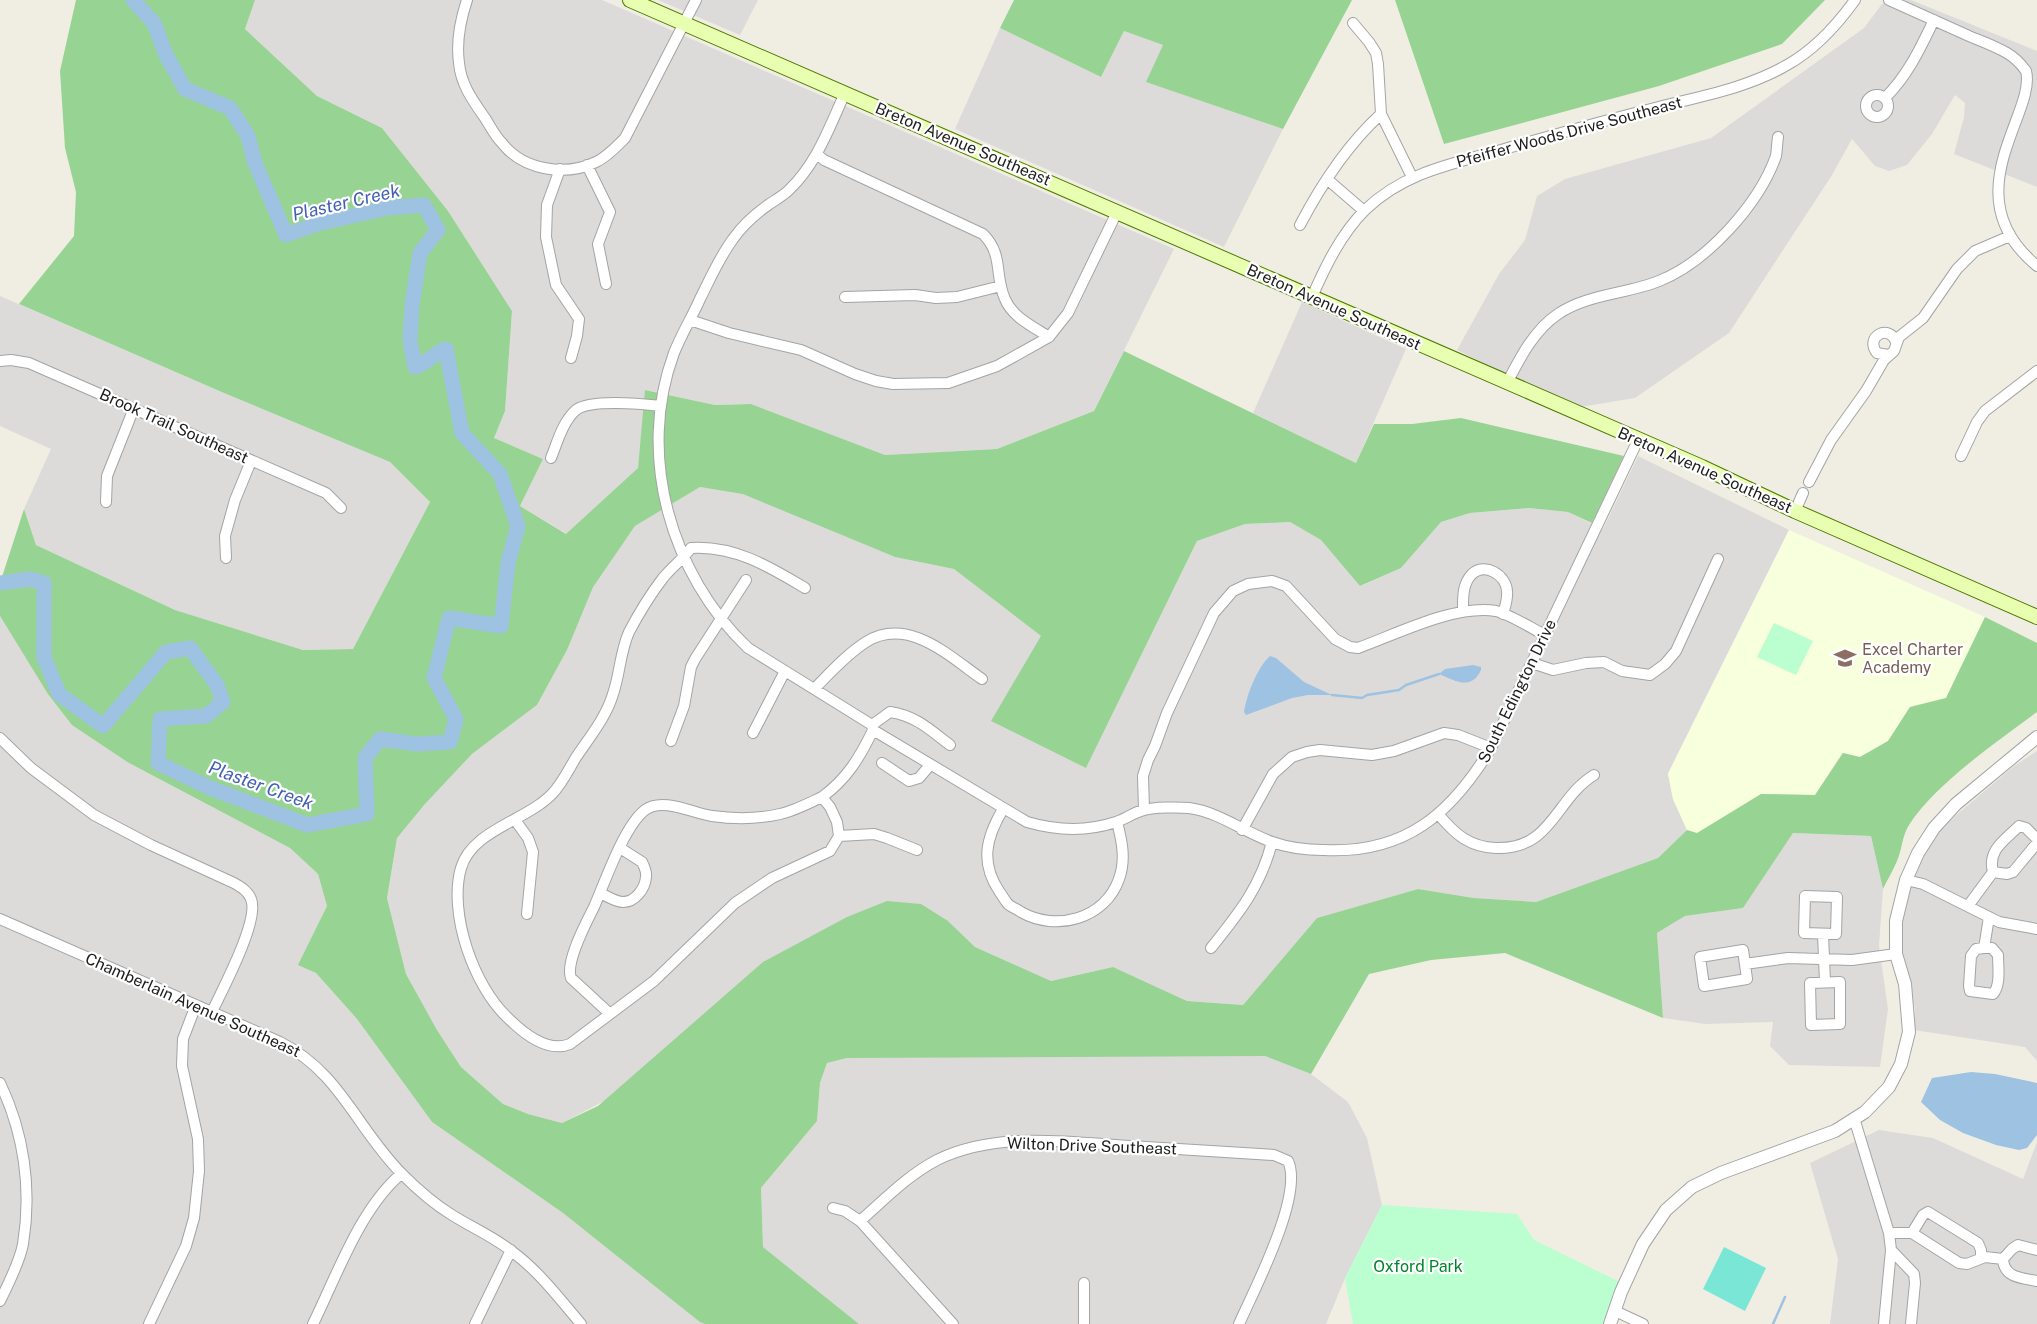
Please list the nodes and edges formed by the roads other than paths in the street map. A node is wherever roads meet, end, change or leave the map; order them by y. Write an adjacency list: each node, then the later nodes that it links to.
1 (467, 0): 15 (street)
2 (630, 0): 8 (main road, Breton Avenue Southeast)
3 (696, 0): 8 (street)
4 (1855, 0): 16 (street, Pfeiffer Woods Drive Southeast)
5 (1889, 0): 6 (street)
6 (1934, 20): 10 (street); 21 (street)
7 (1353, 22): 11 (street)
8 (684, 23): 9 (main road, Breton Avenue Southeast); 14 (street)
9 (845, 93): 13 (street, South Edington Drive); 19 (main road, Breton Avenue Southeast)
10 (1885, 98)
11 (1381, 114): 16 (street); 17 (street)
12 (1778, 137): 36 (street)
13 (818, 155): 24 (street); 27 (street, South Edington Drive)
14 (587, 165): 15 (street); 23 (street)
15 (560, 169): 32 (street)
16 (1412, 177): 18 (street, Pfeiffer Woods Drive Southeast)
17 (1327, 179): 18 (street); 20 (street)
18 (1364, 211): 25 (street, Pfeiffer Woods Drive Southeast)
19 (1117, 212): 25 (main road, Breton Avenue Southeast); 30 (street)
20 (1300, 225)
21 (2010, 236): 22 (street); 29 (street)
22 (2037, 266)
23 (606, 284)
24 (1001, 286): 26 (street); 30 (street)
25 (1312, 297): 36 (main road, Breton Avenue Southeast)
26 (845, 298)
27 (690, 320): 30 (street); 37 (street, South Edington Drive)
28 (1889, 333): 29 (street); 31 (street); 33 (street)
29 (1903, 333): 31 (street)
30 (1049, 337)
31 (1896, 342): 33 (street)
32 (571, 358)
33 (1883, 358): 43 (street)
34 (0, 361): 38 (street, Brook Trail Southeast)
35 (2037, 371): 40 (street)
36 (1507, 383): 39 (main road, Breton Avenue Southeast)
37 (661, 406): 41 (street); 49 (street, South Edington Drive)
38 (134, 408): 42 (street, Brook Trail Southeast); 45 (street)
39 (1638, 440): 47 (main road, Breton Avenue Southeast); 57 (street, South Edington Drive)
40 (1961, 456)
41 (551, 458)
42 (251, 461): 46 (street, Brook Trail Southeast); 48 (street)
43 (1809, 482)
44 (1803, 493): 47 (street)
45 (106, 502)
46 (341, 508)
47 (1795, 511): 55 (main road, Breton Avenue Southeast)
48 (226, 558)
49 (684, 558): 52 (street); 56 (street, South Edington Drive); 76 (street)
50 (1718, 559): 58 (street)
51 (746, 580): 56 (street)
52 (805, 588)
53 (1463, 612): 54 (street); 54 (street); 74 (street)
54 (1503, 614): 57 (street)
55 (2037, 617)
56 (722, 619): 59 (street, South Edington Drive); 66 (street)
57 (1545, 635): 58 (street, South Edington Drive)
58 (1532, 663): 68 (street, South Edington Drive)
59 (785, 671): 61 (street, South Edington Drive); 63 (street)
60 (982, 680): 61 (street)
61 (815, 688): 62 (street, South Edington Drive)
62 (873, 728): 67 (street); 70 (street, South Edington Drive); 72 (street)
63 (753, 733)
64 (2037, 737): 86 (street)
65 (0, 738): 101 (street)
66 (671, 741)
67 (950, 745)
68 (1491, 748): 75 (street, South Edington Drive); 78 (street)
69 (882, 763): 70 (street)
70 (930, 765): 73 (street, South Edington Drive)
71 (1594, 775): 75 (street)
72 (822, 797): 79 (street); 83 (street)
73 (1003, 809): 77 (street, South Edington Drive); 77 (street)
74 (1144, 810): 77 (street, South Edington Drive); 78 (street, South Edington Drive)
75 (1439, 814): 81 (street, South Edington Drive)
76 (515, 820): 89 (street); 102 (street)
77 (1117, 822)
78 (1242, 830): 81 (street, South Edington Drive)
79 (838, 836): 84 (street); 102 (street)
80 (2037, 839): 85 (street)
81 (1272, 842): 94 (street)
82 (2037, 844): 85 (street)
83 (620, 848): 87 (street); 87 (street)
84 (917, 850)
85 (1993, 872): 88 (street)
86 (1906, 880): 88 (street); 96 (street)
87 (600, 893): 102 (street)
88 (1968, 906): 90 (street)
89 (527, 914)
90 (1989, 917): 92 (street); 95 (street)
91 (0, 919): 100 (street, Chamberlain Avenue Southeast)
92 (2037, 929)
93 (1823, 934): 93 (street); 97 (street)
94 (1211, 948)
95 (1984, 948): 95 (street)
96 (1896, 954): 97 (street); 104 (street)
97 (1822, 958): 98 (street); 99 (street)
98 (1745, 964): 98 (street)
99 (1825, 982): 99 (street)
100 (196, 1005): 101 (street, Chamberlain Avenue Southeast); 120 (street)
101 (212, 1012): 105 (street, Chamberlain Avenue Southeast)
102 (609, 1013)
103 (0, 1083): 117 (street)
104 (1854, 1118): 108 (street); 119 (street)
105 (401, 1174): 110 (street, Chamberlain Avenue Southeast); 121 (street)
106 (833, 1208): 107 (street)
107 (860, 1221): 124 (street); 126 (street, Wilton Drive Southeast)
108 (1889, 1233): 109 (street); 111 (street)
109 (1912, 1233): 113 (street); 113 (street)
110 (511, 1250): 122 (street); 123 (street, Chamberlain Avenue Southeast)
111 (1891, 1250): 129 (street); 130 (street)
112 (2037, 1250): 114 (street)
113 (1981, 1258): 114 (street)
114 (2003, 1259): 115 (street)
115 (2037, 1281)
116 (1084, 1283): 125 (street)
117 (3, 1288): 118 (street)
118 (0, 1301)
119 (1615, 1311): 127 (street); 128 (street)
120 (149, 1324)
121 (313, 1324)
122 (475, 1324)
123 (581, 1324)
124 (953, 1324)
125 (1084, 1324)
126 (1239, 1324)
127 (1610, 1324)
128 (1642, 1324)
129 (1884, 1324)
130 (1911, 1324)

